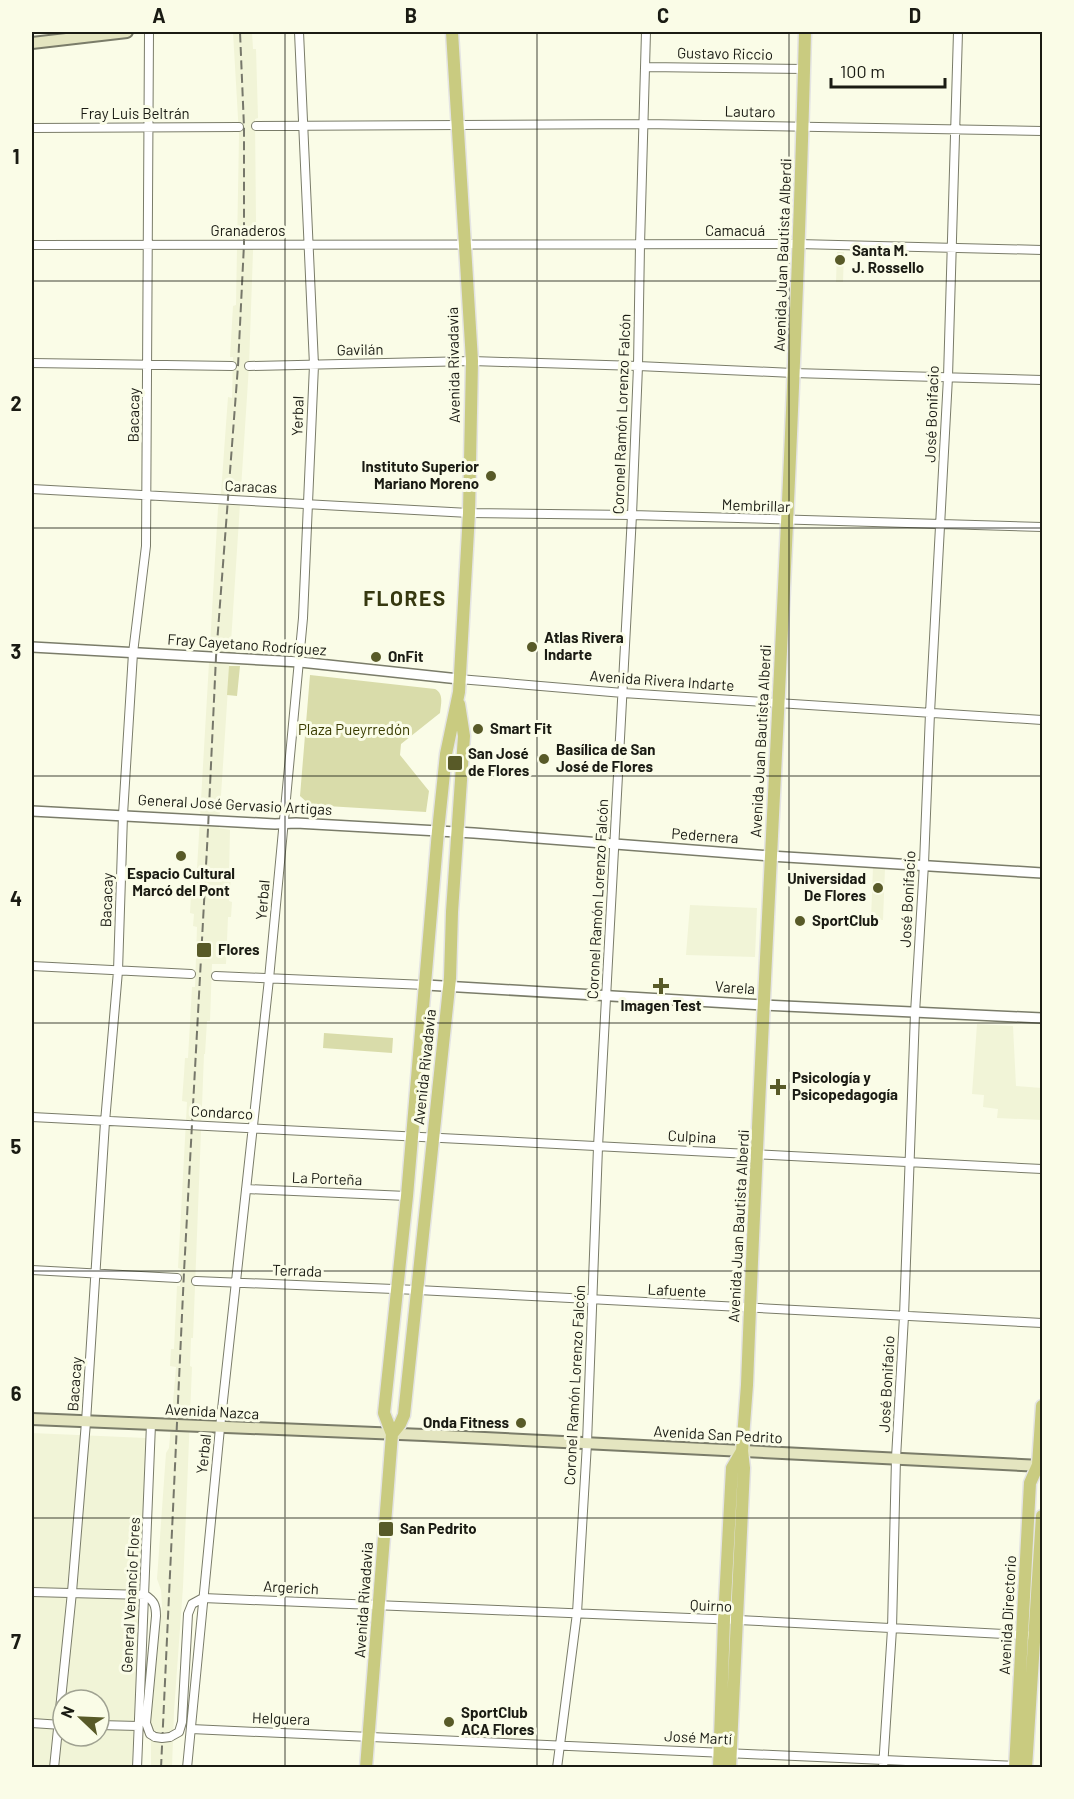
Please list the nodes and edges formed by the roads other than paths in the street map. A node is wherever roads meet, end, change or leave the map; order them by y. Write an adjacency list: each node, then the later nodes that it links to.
1 (126, 32): 8 (main road)
2 (149, 32): 15 (street, Bacacay)
3 (299, 32): 17 (street, Yerbal)
4 (452, 32): 13 (main road, Avenida Rivadavia)
5 (646, 32): 9 (street, Coronel Ramón Lorenzo Falcón)
6 (806, 32): 10 (main road, Avenida Juan Bautista Alberdi)
7 (958, 32): 19 (street, José Bonifacio)
8 (32, 43)
9 (646, 67): 10 (street, Gustavo Riccio); 11 (street, Coronel Ramón Lorenzo Falcón)
10 (805, 69): 14 (main road, Avenida Juan Bautista Alberdi)
11 (644, 124): 13 (street, Lautaro); 14 (street, Lautaro); 26 (street, Coronel Ramón Lorenzo Falcón)
12 (256, 126): 17 (street)
13 (458, 126): 17 (street); 22 (main road, Avenida Rivadavia)
14 (804, 126): 19 (street, Lautaro); 23 (main road, Avenida Juan Bautista Alberdi)
15 (150, 127): 16 (street, Fray Luis Beltrán); 18 (street, Fray Luis Beltrán); 25 (street, Bacacay)
16 (239, 127)
17 (303, 127): 21 (street, Yerbal)
18 (32, 128)
19 (954, 129): 20 (street, Lautaro); 27 (street, José Bonifacio)
20 (1042, 131)
21 (308, 244): 22 (street, Granaderos); 25 (street, Granaderos); 32 (street, Yerbal)
22 (464, 244): 26 (street, Camacuá); 29 (main road, Avenida Rivadavia)
23 (798, 244): 26 (street, Camacuá); 27 (street, Camacuá); 36 (main road, Avenida Juan Bautista Alberdi)
24 (32, 245): 25 (street, Granaderos)
25 (149, 245): 31 (street, Bacacay)
26 (640, 245): 35 (street, Coronel Ramón Lorenzo Falcón)
27 (951, 248): 28 (street, Camacuá); 37 (street, José Bonifacio)
28 (1042, 250)
29 (472, 361): 32 (street, Gavilán); 35 (street, Gavilán); 42 (main road, Avenida Rivadavia)
30 (32, 363): 31 (street)
31 (148, 364): 33 (street); 40 (street, Bacacay)
32 (314, 365): 34 (street, Gavilán); 41 (street, Yerbal)
33 (232, 366)
34 (249, 366)
35 (638, 366): 36 (street, Gavilán); 43 (street, Coronel Ramón Lorenzo Falcón)
36 (793, 373): 37 (street, Gavilán); 44 (main road, Avenida Juan Bautista Alberdi)
37 (948, 377): 38 (street, Gavilán); 45 (street, José Bonifacio)
38 (1042, 380)
39 (32, 489): 40 (street, Caracas)
40 (146, 496): 41 (street, Caracas); 48 (street, Bacacay)
41 (309, 503): 42 (street, Caracas); 49 (street, Yerbal)
42 (469, 513): 43 (street, Membrillar); 50 (main road, Avenida Rivadavia)
43 (632, 515): 44 (street, Membrillar); 51 (street, Coronel Ramón Lorenzo Falcón)
44 (788, 520): 45 (street, Membrillar); 53 (main road, Avenida Juan Bautista Alberdi)
45 (941, 523): 46 (street, Membrillar); 54 (street, José Bonifacio)
46 (1042, 527)
47 (32, 647): 48 (street, Fray Cayetano Rodríguez)
48 (133, 653): 49 (street, Fray Cayetano Rodríguez); 57 (street, Bacacay)
49 (300, 662): 50 (street, Fray Cayetano Rodríguez); 58 (street, Yerbal)
50 (459, 679): 51 (street, Avenida Rivera Indarte); 52 (main road, Avenida Rivadavia)
51 (623, 693): 53 (street, Avenida Rivera Indarte); 61 (street, Coronel Ramón Lorenzo Falcón)
52 (458, 698): 59 (main road, Avenida Rivadavia); 60 (main road, Avenida Rivadavia)
53 (778, 702): 54 (street, Avenida Rivera Indarte); 62 (main road, Avenida Juan Bautista Alberdi)
54 (930, 713): 55 (street, Avenida Rivera Indarte); 63 (street, José Bonifacio)
55 (1042, 720)
56 (32, 811): 57 (street, General José Gervasio Artigas)
57 (123, 815): 58 (street, General José Gervasio Artigas); 66 (street, Bacacay)
58 (284, 823): 59 (street, General José Gervasio Artigas); 69 (street, Yerbal)
59 (438, 831): 60 (street, Pedernera); 70 (main road, Avenida Rivadavia)
60 (457, 832): 61 (street, Pedernera); 71 (main road, Avenida Rivadavia)
61 (614, 844): 62 (street, Pedernera); 72 (street, Coronel Ramón Lorenzo Falcón)
62 (770, 856): 63 (street, Pedernera); 73 (main road, Avenida Juan Bautista Alberdi)
63 (924, 864): 64 (street, Pedernera); 74 (street, José Bonifacio)
64 (1042, 873)
65 (32, 966): 66 (street)
66 (118, 971): 67 (street); 77 (street, Bacacay)
67 (191, 974)
68 (216, 976): 69 (street)
69 (269, 978): 70 (street); 78 (street, Yerbal)
70 (426, 985): 71 (street, Varela); 79 (main road, Avenida Rivadavia)
71 (448, 987): 72 (street, Varela); 80 (main road, Avenida Rivadavia)
72 (606, 995): 73 (street, Varela); 81 (street, Coronel Ramón Lorenzo Falcón)
73 (763, 1005): 74 (street, Varela); 82 (main road, Avenida Juan Bautista Alberdi)
74 (915, 1013): 75 (street, Varela); 83 (street, José Bonifacio)
75 (1042, 1018)
76 (32, 1117): 77 (street, Condarco)
77 (105, 1122): 78 (street, Condarco); 88 (street, Bacacay)
78 (252, 1128): 79 (street, Condarco); 85 (street, Yerbal)
79 (411, 1137): 80 (street, Culpina); 86 (main road, Avenida Rivadavia)
80 (433, 1138): 81 (street, Culpina); 93 (main road, Avenida Rivadavia)
81 (598, 1147): 82 (street, Culpina); 94 (street, Coronel Ramón Lorenzo Falcón)
82 (757, 1154): 83 (street, Culpina); 95 (main road, Avenida Juan Bautista Alberdi)
83 (910, 1162): 84 (street, Culpina); 96 (street, José Bonifacio)
84 (1042, 1169)
85 (246, 1190): 86 (street, La Porteña); 91 (street, Yerbal)
86 (407, 1196): 92 (main road, Avenida Rivadavia)
87 (32, 1270): 88 (street)
88 (95, 1274): 89 (street); 100 (street, Bacacay)
89 (177, 1278)
90 (196, 1281): 91 (street, Terrada)
91 (235, 1282): 92 (street, Terrada); 102 (street, Yerbal)
92 (397, 1289): 93 (street, Terrada); 103 (main road, Avenida Rivadavia)
93 (418, 1290): 94 (street, Lafuente); 103 (main road, Avenida Rivadavia)
94 (593, 1300): 95 (street, Lafuente); 104 (street, Coronel Ramón Lorenzo Falcón)
95 (750, 1308): 96 (street, Lafuente); 105 (main road, Avenida Juan Bautista Alberdi)
96 (904, 1316): 97 (street, Lafuente); 106 (street, José Bonifacio)
97 (1042, 1323)
98 (1042, 1406): 107 (main road, Avenida Directorio)
99 (32, 1419): 100 (main road, Avenida Nazca)
100 (86, 1422): 101 (main road, Avenida Nazca); 111 (street, Bacacay)
101 (152, 1424): 102 (main road, Avenida Nazca); 112 (street, General Venancio Flores)
102 (220, 1428): 103 (main road, Avenida Nazca); 113 (street, Yerbal)
103 (392, 1434): 104 (main road, Avenida San Pedrito); 114 (main road, Avenida Rivadavia)
104 (586, 1443): 105 (main road, Avenida San Pedrito); 115 (street, Coronel Ramón Lorenzo Falcón)
105 (742, 1451): 106 (main road, Avenida San Pedrito); 116 (main road, Avenida Juan Bautista Alberdi); 117 (main road, Avenida Juan Bautista Alberdi)
106 (896, 1458): 107 (main road, Avenida San Pedrito); 118 (street, José Bonifacio)
107 (1040, 1466): 108 (main road, Avenida Directorio); 119 (main road, Avenida Directorio)
108 (1042, 1478)
109 (1042, 1516): 119 (main road, Avenida Directorio)
110 (32, 1592): 111 (street)
111 (72, 1592): 112 (street); 120 (street, Bacacay)
112 (145, 1595): 113 (street, bridge); 124 (street, General Venancio Flores)
113 (203, 1598): 114 (street, Argerich); 125 (street, Yerbal)
114 (378, 1605): 115 (street, Quirno); 126 (main road, Avenida Rivadavia)
115 (577, 1613): 116 (street, Quirno); 127 (street, Coronel Ramón Lorenzo Falcón)
116 (724, 1620): 117 (street, Quirno); 129 (main road, Avenida Juan Bautista Alberdi)
117 (738, 1620): 118 (street, Quirno); 129 (main road, Avenida Juan Bautista Alberdi)
118 (892, 1629): 119 (street, Quirno); 130 (street, José Bonifacio)
119 (1033, 1635): 138 (main road, Avenida Directorio)
120 (63, 1688)
121 (32, 1723): 122 (street)
122 (51, 1724)
123 (111, 1725): 124 (street)
124 (138, 1726): 132 (street, General Venancio Flores)
125 (191, 1728): 126 (street, Helguera); 133 (street, Yerbal)
126 (369, 1736): 127 (street, José Martí); 134 (main road, Avenida Rivadavia)
127 (561, 1744): 129 (street, José Martí); 135 (street, Coronel Ramón Lorenzo Falcón)
128 (57, 1748): 131 (street, Bacacay)
129 (725, 1753): 130 (street, José Martí); 136 (main road, Avenida Juan Bautista Alberdi); 137 (main road, Avenida Juan Bautista Alberdi)
130 (883, 1764): 138 (street, José Martí)
131 (54, 1767)
132 (136, 1767)
133 (187, 1767)
134 (366, 1767)
135 (557, 1767)
136 (718, 1767)
137 (730, 1767)
138 (1020, 1767)

